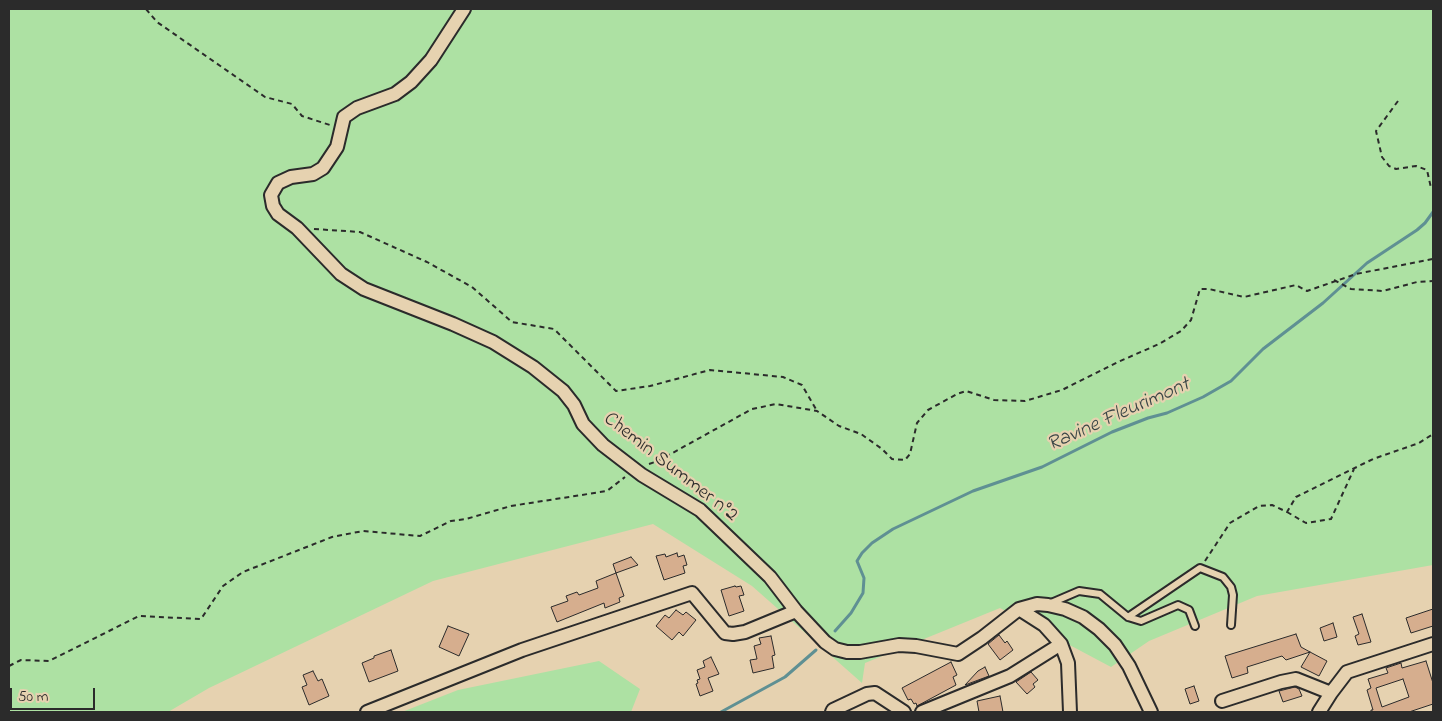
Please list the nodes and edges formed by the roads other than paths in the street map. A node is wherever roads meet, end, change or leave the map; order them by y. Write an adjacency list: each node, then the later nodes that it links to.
1 (464, 9): 4 (street, Chemin Summer n°2)
2 (1048, 605): 3 (street, Chemin Summer n°2); 5 (lane); 17 (street, Chemin Summer n°2)
3 (1019, 609): 4 (street, Chemin Summer n°2); 8 (street)
4 (796, 611): 12 (street)
5 (1128, 618): 6 (lane); 7 (lane)
6 (1231, 625)
7 (1195, 626)
8 (1061, 644): 15 (street); 16 (street)
9 (1433, 644): 10 (street)
10 (1331, 693): 11 (street); 18 (street)
11 (1222, 701)
12 (367, 712)
13 (832, 712): 14 (street)
14 (904, 712)
15 (922, 712)
16 (1070, 712)
17 (1151, 712)
18 (1319, 712)

